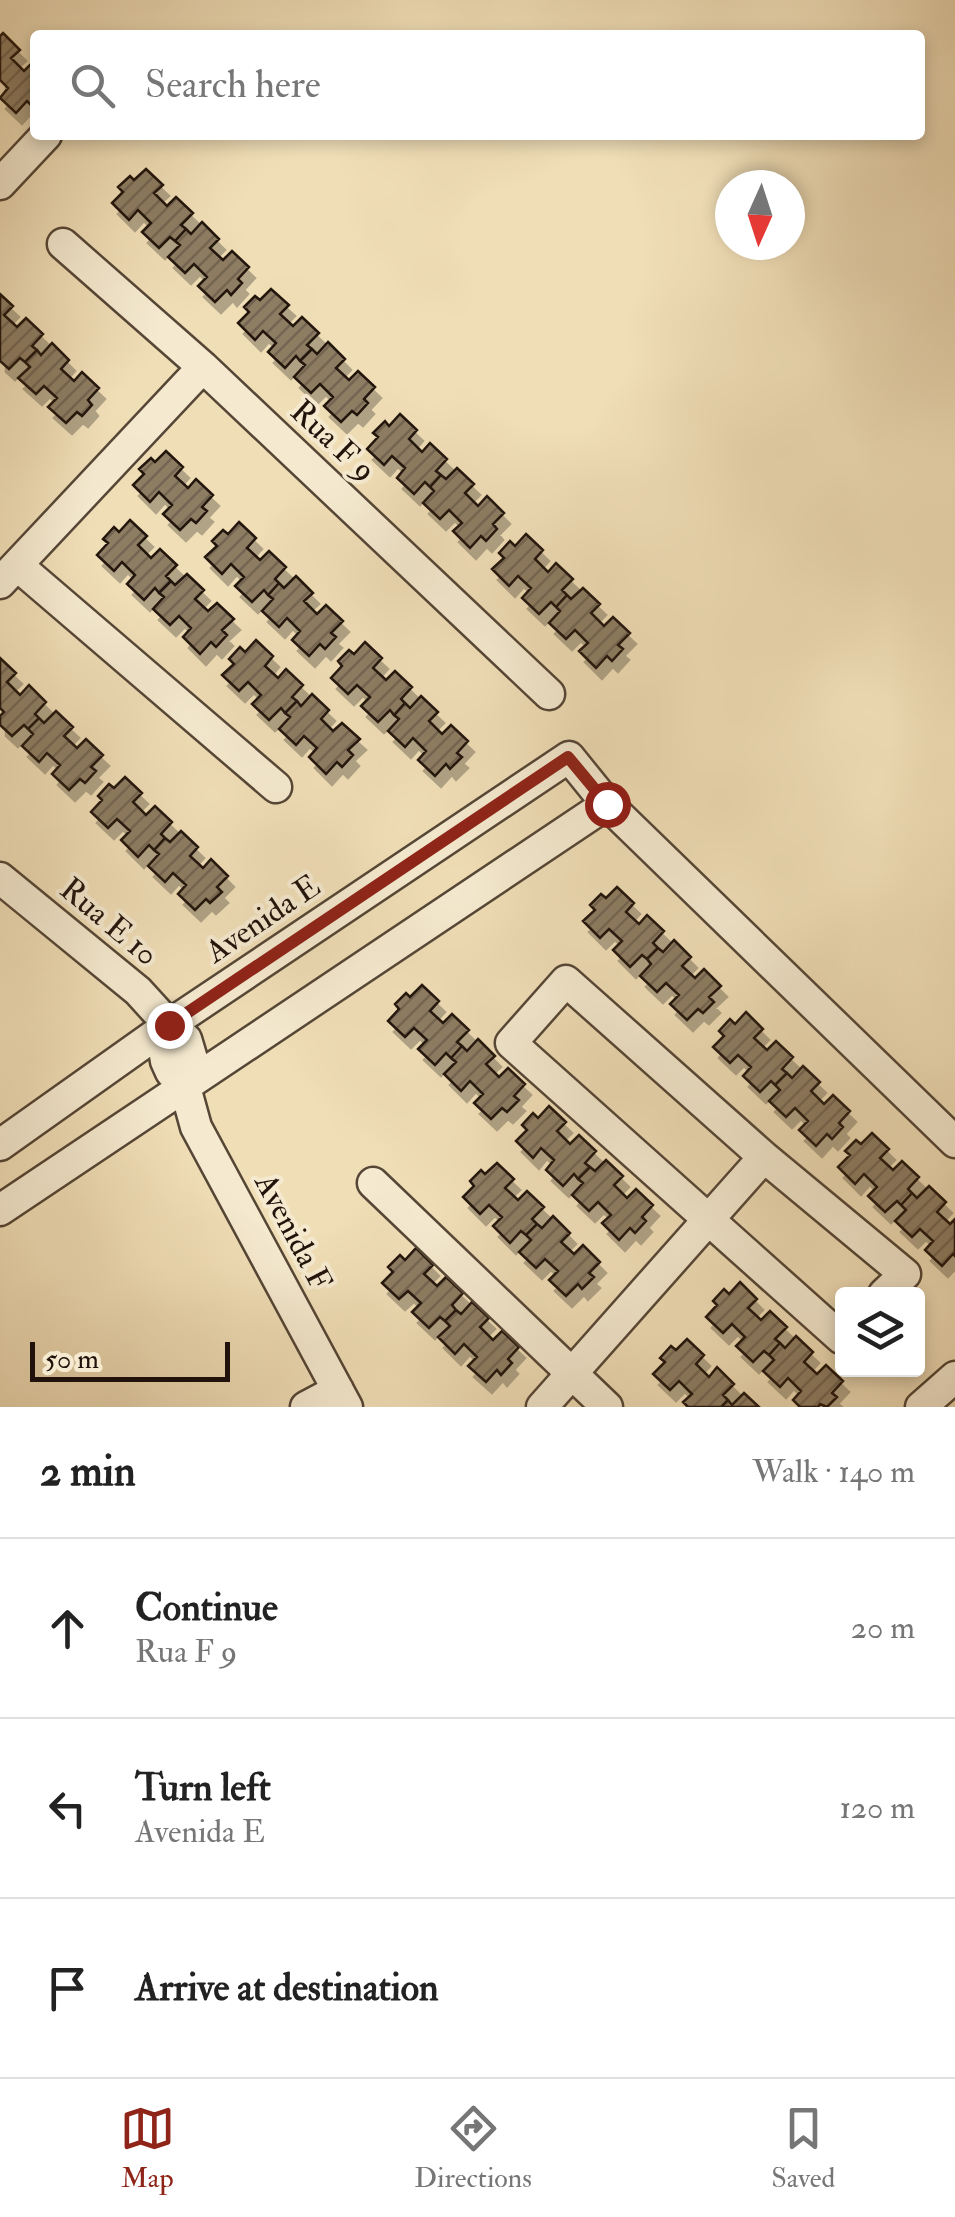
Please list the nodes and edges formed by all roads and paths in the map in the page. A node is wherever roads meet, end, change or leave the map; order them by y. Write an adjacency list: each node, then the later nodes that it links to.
1 (41, 140): 2 (street)
2 (1, 181)
3 (64, 244): 4 (street, Rua F 9)
4 (203, 367): 5 (street); 6 (street, Rua F 9)
5 (8, 574): 7 (street)
6 (549, 694)
7 (276, 787)
8 (607, 804): 10 (street, Avenida E); 11 (street); 12 (street)
9 (0, 878): 10 (street, Rua E 10)
10 (169, 1025): 11 (street, Avenida F); 13 (street, Avenida E)
11 (185, 1087): 16 (street); 22 (street, Avenida F)
12 (955, 1142)
13 (0, 1145)
14 (764, 1157): 17 (street); 17 (street); 18 (street)
15 (373, 1184): 20 (street)
16 (0, 1210)
17 (709, 1220): 19 (street); 20 (street)
18 (891, 1287)
19 (835, 1333)
20 (572, 1374): 24 (street); 25 (street)
21 (955, 1377): 26 (street)
22 (342, 1398): 23 (street)
23 (306, 1407)
24 (542, 1407)
25 (607, 1407)
26 (921, 1407)

